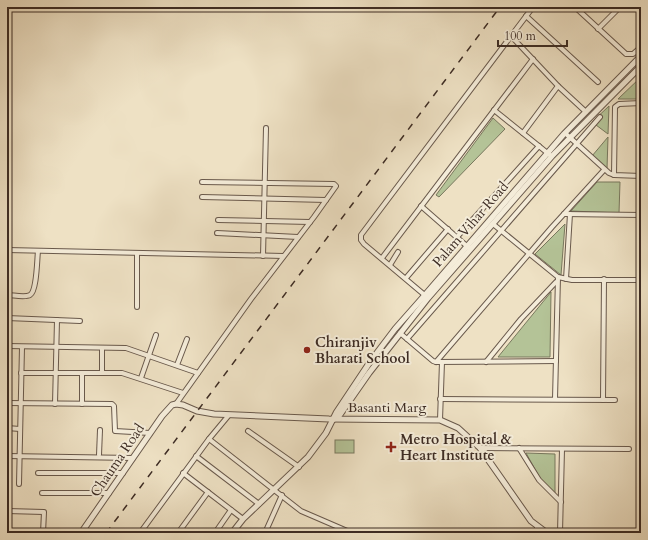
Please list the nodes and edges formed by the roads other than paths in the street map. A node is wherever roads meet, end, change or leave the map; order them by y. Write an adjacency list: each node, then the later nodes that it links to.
1 (533, 7): 4 (street)
2 (576, 7): 5 (street)
3 (620, 7): 5 (street)
4 (526, 16): 6 (street); 11 (street)
5 (598, 28): 7 (street)
6 (511, 36): 9 (street); 53 (street)
7 (641, 47)
8 (641, 56): 15 (street, Palam Vihar Road)
9 (532, 59): 12 (street); 14 (street)
10 (641, 66): 19 (street, Palam Vihar Road)
11 (598, 82)
12 (558, 86): 15 (street); 18 (street)
13 (641, 103): 24 (street)
14 (494, 110): 18 (street); 31 (street)
15 (586, 112): 19 (street, Palam Vihar Road)
16 (600, 117): 20 (street)
17 (266, 128): 27 (street)
18 (523, 134): 21 (street)
19 (567, 135): 20 (street); 22 (street, Palam Vihar Road)
20 (575, 143): 23 (street); 40 (street)
21 (539, 146): 22 (street); 44 (street)
22 (550, 154): 38 (street, Palam Vihar Road); 45 (street, Palam Vihar Road)
23 (604, 170): 24 (street); 32 (street)
24 (614, 175): 25 (street)
25 (641, 176)
26 (202, 182): 27 (street)
27 (265, 182): 29 (street); 30 (street)
28 (202, 198): 29 (street)
29 (264, 199): 30 (street); 36 (street)
30 (326, 200): 37 (street)
31 (421, 206): 39 (street); 53 (street)
32 (564, 214): 33 (street); 50 (street)
33 (570, 214): 34 (street); 57 (street)
34 (641, 215)
35 (218, 220): 36 (street)
36 (264, 221): 37 (street); 42 (street)
37 (310, 222): 43 (street)
38 (493, 224): 40 (street); 45 (street, Palam Vihar Road)
39 (448, 229): 44 (street); 55 (street)
40 (501, 230): 50 (street); 69 (street)
41 (218, 233): 42 (street)
42 (263, 235): 43 (street); 51 (street)
43 (298, 237): 52 (street)
44 (457, 237): 45 (street)
45 (469, 248): 61 (street, Palam Vihar Road)
46 (7, 250): 47 (street)
47 (38, 251): 49 (street); 60 (street)
48 (398, 252): 54 (street)
49 (137, 253): 51 (street); 62 (street)
50 (528, 255): 56 (street); 76 (street)
51 (263, 256): 52 (street)
52 (283, 256): 84 (street)
53 (382, 258): 54 (street)
54 (390, 265): 55 (street)
55 (406, 278): 61 (street)
56 (557, 279): 57 (street); 75 (street); 78 (street)
57 (566, 279): 58 (street)
58 (604, 279): 59 (street); 89 (street)
59 (641, 280)
60 (7, 295)
61 (426, 296): 66 (street, Palam Vihar Road); 97 (street, Palam Vihar Road)
62 (137, 307)
63 (7, 318): 64 (street)
64 (58, 320): 65 (street); 72 (street)
65 (80, 321)
66 (400, 333): 69 (street); 97 (street, Palam Vihar Road)
67 (156, 334): 74 (street)
68 (187, 339): 79 (street)
69 (407, 339): 76 (street)
70 (7, 346): 71 (street)
71 (22, 347): 72 (street); 80 (street)
72 (56, 348): 73 (street); 81 (street)
73 (102, 348): 74 (street); 83 (street)
74 (150, 355): 79 (street); 85 (street)
75 (556, 361): 78 (street); 88 (street)
76 (436, 362): 77 (street)
77 (442, 362): 78 (street); 87 (street)
78 (486, 362)
79 (177, 365): 84 (street)
80 (21, 373): 81 (street); 92 (street)
81 (55, 373): 82 (street); 93 (street)
82 (82, 373): 83 (street); 94 (street)
83 (102, 373): 85 (street)
84 (198, 373): 86 (street)
85 (141, 378): 86 (street)
86 (182, 393): 95 (street)
87 (440, 399): 88 (street); 98 (street)
88 (555, 399): 89 (street)
89 (603, 400): 90 (street)
90 (615, 400)
91 (7, 403): 92 (street)
92 (20, 404): 93 (street); 100 (street)
93 (55, 404): 94 (street)
94 (82, 404): 103 (street)
95 (176, 404): 96 (street, Basanti Marg); 103 (street, Chauma Road)
96 (229, 415): 97 (street, Basanti Marg); 104 (street)
97 (333, 419): 98 (street, Basanti Marg); 115 (street, Palam Vihar Road)
98 (440, 420): 105 (street, Basanti Marg)
99 (7, 428): 100 (street)
100 (20, 429): 112 (street)
101 (100, 430): 109 (street)
102 (248, 431): 115 (street)
103 (150, 433): 114 (street, Chauma Road)
104 (209, 439): 113 (street); 120 (street)
105 (480, 448): 106 (street); 130 (street, Basanti Marg)
106 (519, 448): 107 (street); 125 (street)
107 (562, 449): 108 (street); 125 (street)
108 (629, 449)
109 (97, 455): 110 (street); 112 (street); 114 (street)
110 (106, 455)
111 (7, 456): 112 (street)
112 (19, 456): 119 (street)
113 (196, 456): 118 (street); 126 (street)
114 (133, 458): 117 (street, Chauma Road)
115 (299, 467): 120 (street, Palam Vihar Road)
116 (38, 473): 117 (street)
117 (122, 473): 123 (street, Chauma Road)
118 (183, 473): 121 (street); 133 (street)
119 (19, 484)
120 (275, 490): 124 (street); 126 (street, Palam Vihar Road)
121 (208, 492): 127 (street); 134 (street)
122 (42, 493): 123 (street)
123 (109, 493): 132 (street, Chauma Road)
124 (282, 495): 137 (street); 138 (street)
125 (561, 502): 141 (street)
126 (259, 504): 129 (street, Palam Vihar Road)
127 (231, 510): 129 (street); 135 (street)
128 (7, 511): 131 (street)
129 (243, 519): 136 (street, Palam Vihar Road)
130 (537, 527): 139 (street); 140 (street, Basanti Marg)
131 (43, 533)
132 (81, 533)
133 (140, 533)
134 (178, 533)
135 (215, 533)
136 (232, 533)
137 (265, 533)
138 (352, 533)
139 (537, 533)
140 (547, 533)
141 (560, 533)

